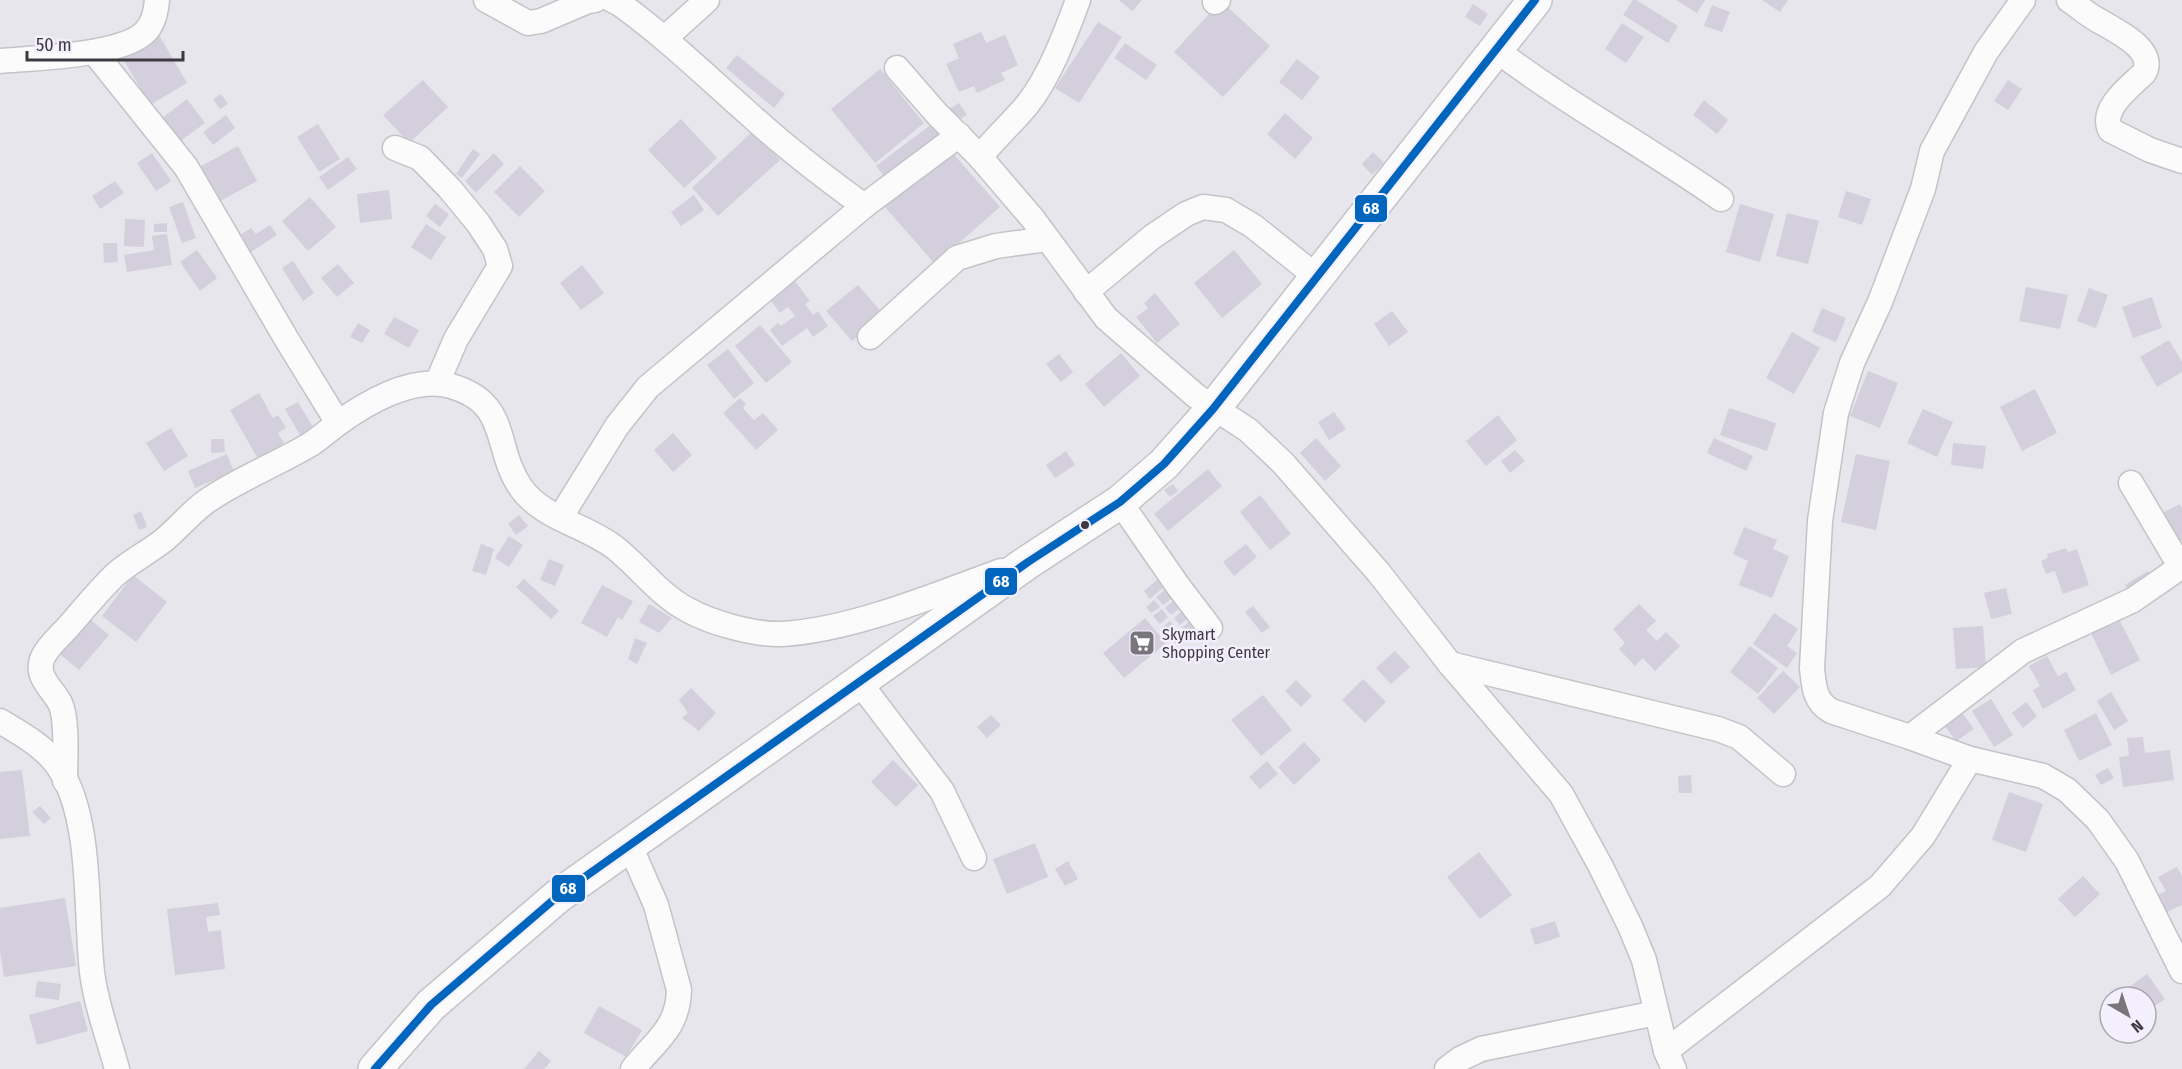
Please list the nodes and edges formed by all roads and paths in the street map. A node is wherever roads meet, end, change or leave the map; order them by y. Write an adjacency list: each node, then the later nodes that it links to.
1 (157, 0): 12 (street)
2 (486, 0): 3 (street)
3 (595, 0)
4 (612, 0): 10 (street)
5 (707, 0): 10 (street)
6 (1078, 0): 17 (street)
7 (1535, 0): 11 (main road)
8 (2023, 0): 37 (street)
9 (2069, 0): 18 (street)
10 (665, 38): 20 (street)
11 (1495, 49): 19 (street); 22 (main road)
12 (94, 52): 13 (street); 27 (street)
13 (0, 61)
14 (897, 68): 15 (street)
15 (959, 135): 17 (street); 20 (street)
16 (395, 148): 25 (street)
17 (980, 157): 21 (street)
18 (2182, 160)
19 (1721, 199)
20 (864, 206): 30 (street)
21 (1047, 239): 23 (street); 24 (street)
22 (1317, 276): 23 (street); 26 (main road)
23 (1086, 292): 26 (street)
24 (870, 337)
25 (437, 383): 27 (street); 30 (street)
26 (1213, 409): 29 (main road); 34 (street)
27 (338, 423): 40 (street)
28 (2131, 483): 32 (street)
29 (1120, 502): 31 (main road); 33 (street)
30 (560, 518): 31 (street)
31 (1028, 562): 35 (main road)
32 (2181, 566): 37 (street)
33 (1210, 628)
34 (1450, 664): 39 (street); 44 (street)
35 (859, 682): 41 (main road); 42 (street)
36 (0, 721): 40 (street)
37 (1910, 737): 38 (street)
38 (1971, 759): 43 (street); 45 (street)
39 (1783, 774)
40 (65, 781): 46 (street)
41 (630, 846): 47 (main road); 48 (street)
42 (974, 858)
43 (2182, 971)
44 (1656, 1013): 45 (street); 49 (street)
45 (1670, 1060)
46 (117, 1069)
47 (375, 1069)
48 (633, 1069)
49 (1447, 1069)

